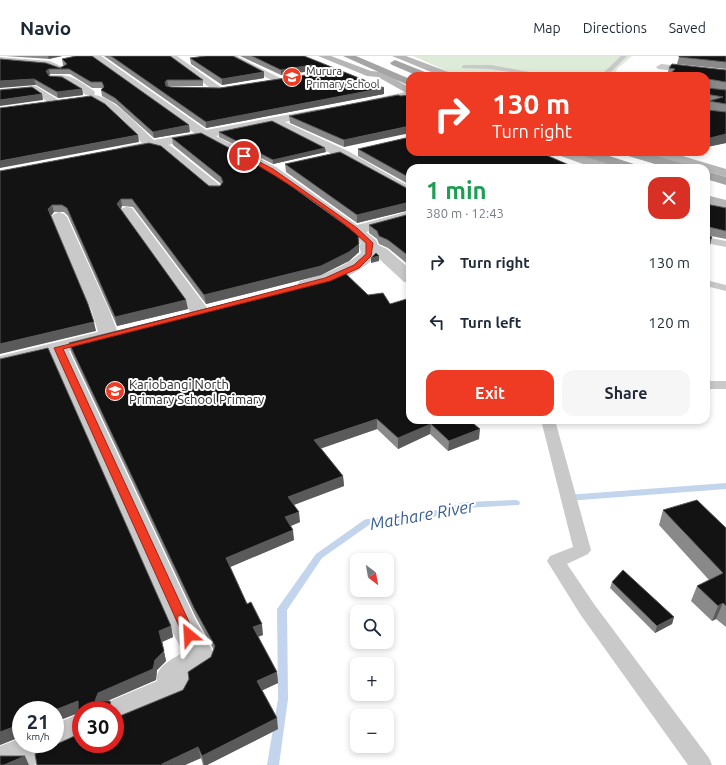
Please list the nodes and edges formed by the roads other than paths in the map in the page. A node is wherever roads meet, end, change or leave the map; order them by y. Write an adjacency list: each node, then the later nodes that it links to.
1 (96, 56): 31 (street)
2 (230, 56): 28 (street)
3 (324, 56): 24 (main road)
4 (348, 56): 24 (main road)
5 (397, 56): 18 (main road)
6 (624, 56): 20 (lane)
7 (175, 58): 9 (street); 33 (street)
8 (67, 59): 13 (street)
9 (193, 59)
10 (384, 59): 17 (main road)
11 (0, 60): 13 (street)
12 (671, 60): 15 (street)
13 (50, 64): 16 (street)
14 (464, 67): 19 (lane)
15 (661, 67): 21 (street); 22 (street)
16 (62, 69)
17 (416, 72)
18 (439, 72)
19 (523, 72)
20 (607, 72)
21 (657, 72)
22 (707, 72)
23 (710, 72): 25 (street)
24 (380, 73): 30 (main road); 34 (main road)
25 (726, 74)
26 (54, 78): 36 (street)
27 (292, 78): 28 (street)
28 (279, 80): 29 (street)
29 (264, 82)
30 (406, 82)
31 (131, 84): 32 (street); 43 (street)
32 (118, 88)
33 (204, 90)
34 (406, 90)
35 (0, 92): 40 (street)
36 (96, 94): 38 (street); 44 (street)
37 (406, 94): 39 (street)
38 (79, 100)
39 (359, 104)
40 (42, 105)
41 (331, 110): 42 (street)
42 (274, 121): 43 (street); 46 (street)
43 (205, 135): 44 (street); 58 (street)
44 (167, 150): 62 (street)
45 (358, 150): 46 (street)
46 (343, 154): 52 (street); 63 (street)
47 (578, 156): 53 (main road)
48 (585, 156): 53 (main road)
49 (593, 156): 53 (main road)
50 (643, 156): 54 (main road)
51 (668, 156): 55 (main road)
52 (321, 159)
53 (607, 163)
54 (669, 164)
55 (694, 164)
56 (285, 167): 58 (street)
57 (710, 169): 59 (main road)
58 (271, 170): 71 (street)
59 (726, 174)
60 (710, 176): 61 (main road)
61 (726, 181)
62 (216, 189)
63 (406, 191)
64 (710, 191): 65 (main road)
65 (726, 196)
66 (710, 200): 67 (main road)
67 (726, 205)
68 (127, 211): 79 (street)
69 (59, 217): 80 (street)
70 (406, 217): 71 (street)
71 (355, 230): 74 (street)
72 (710, 241): 73 (lane)
73 (726, 244)
74 (369, 254): 75 (street); 78 (street)
75 (406, 274)
76 (710, 284): 77 (lane)
77 (726, 288)
78 (290, 289)
79 (180, 318)
80 (58, 348): 81 (street); 85 (street)
81 (0, 362)
82 (710, 385): 83 (lane)
83 (726, 385)
84 (549, 424): 88 (lane)
85 (124, 710)
86 (24, 753): 87 (street)
87 (0, 763)
88 (701, 765)

